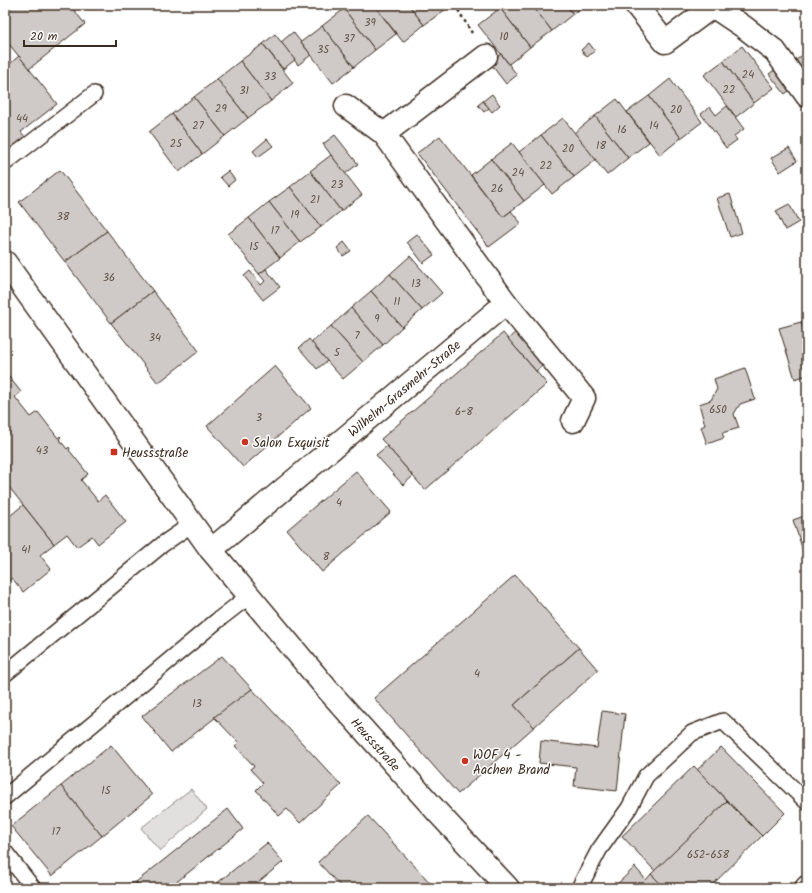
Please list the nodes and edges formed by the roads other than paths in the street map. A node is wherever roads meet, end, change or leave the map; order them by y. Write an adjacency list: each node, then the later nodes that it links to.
1 (636, 5): 2 (street)
2 (711, 6): 5 (street)
3 (486, 56): 7 (street)
4 (94, 94): 8 (lane)
5 (807, 96)
6 (346, 106): 7 (street)
7 (384, 134): 10 (street)
8 (5, 163)
9 (5, 262): 12 (street, Heussstraße)
10 (506, 303): 11 (street); 13 (street, Wilhelm-Grasmehr-Straße)
11 (573, 421)
12 (192, 524): 13 (street, Heussstraße); 15 (lane)
13 (211, 550): 14 (street, Heussstraße)
14 (249, 596): 16 (lane); 20 (street, Heussstraße)
15 (5, 674)
16 (5, 797)
17 (807, 802): 21 (lane)
18 (5, 852): 19 (lane)
19 (33, 888)
20 (508, 888)
21 (579, 888)

